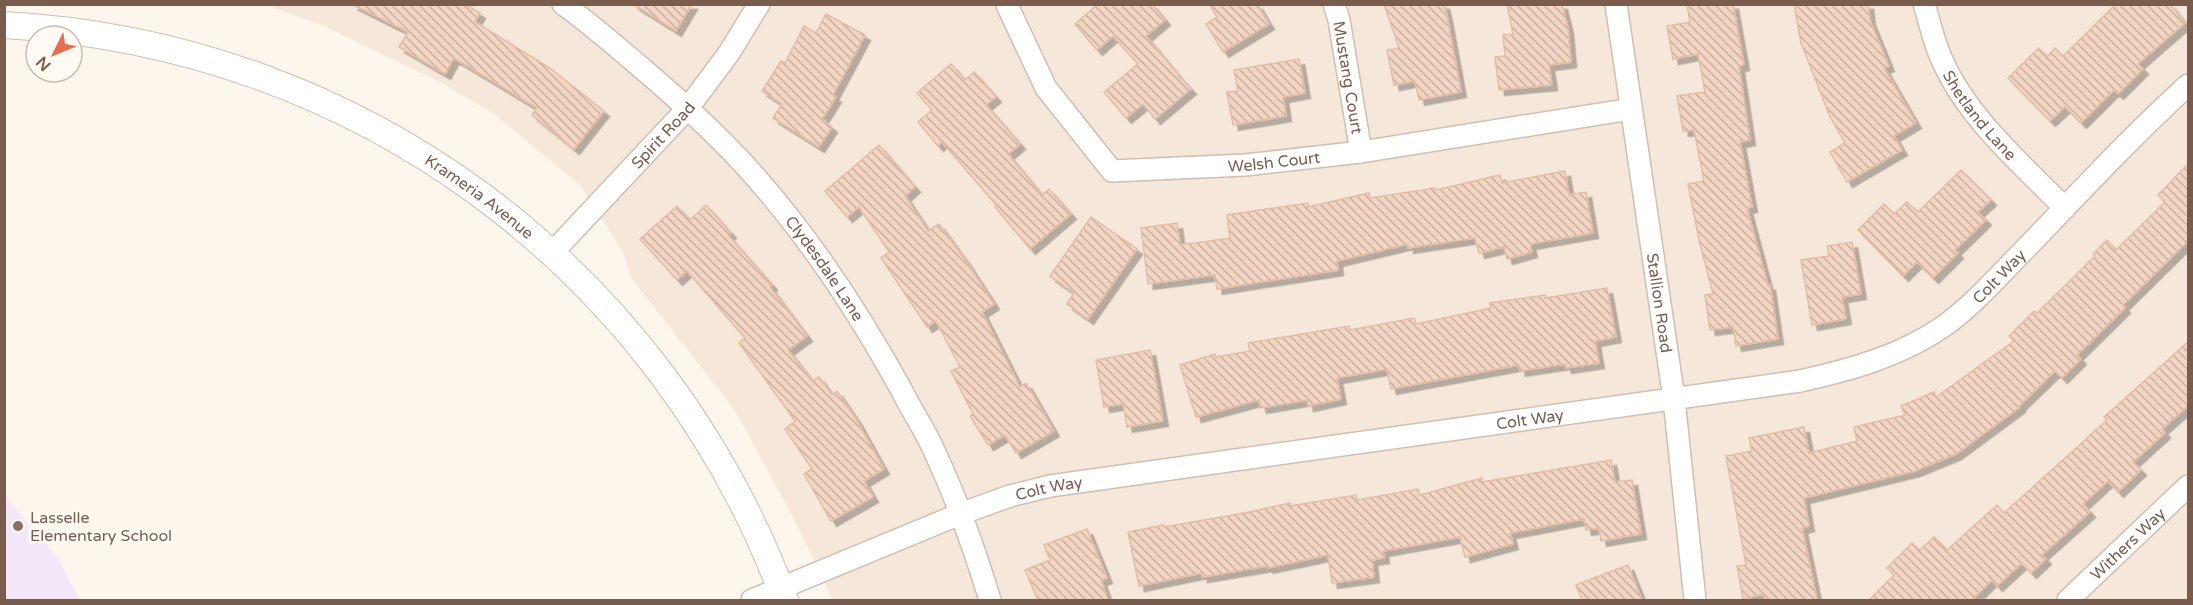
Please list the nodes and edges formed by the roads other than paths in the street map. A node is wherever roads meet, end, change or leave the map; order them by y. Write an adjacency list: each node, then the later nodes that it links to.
1 (563, 4): 9 (street, Clydesdale Lane)
2 (759, 4): 9 (street, Spirit Road)
3 (1334, 4): 11 (street, Mustang Court)
4 (1616, 4): 10 (street, Stallion Road)
5 (1924, 4): 12 (street, Shetland Lane)
6 (1007, 5): 11 (street, Welsh Court)
7 (4, 25): 13 (street, Krameria Avenue)
8 (2188, 85): 12 (street, Colt Way)
9 (688, 108): 13 (street, Spirit Road); 16 (street, Clydesdale Lane)
10 (1631, 109): 11 (street, Welsh Court); 14 (street, Stallion Road)
11 (1361, 152)
12 (2065, 208): 14 (street, Colt Way)
13 (552, 253): 17 (street, Krameria Avenue)
14 (1674, 399): 16 (street, Colt Way); 20 (street, Stallion Road)
15 (2188, 486): 21 (street, Withers Way)
16 (960, 514): 17 (street, Colt Way); 19 (street, Clydesdale Lane)
17 (783, 594): 18 (street, Colt Way)
18 (752, 600)
19 (990, 600)
20 (1695, 600)
21 (2068, 600)

